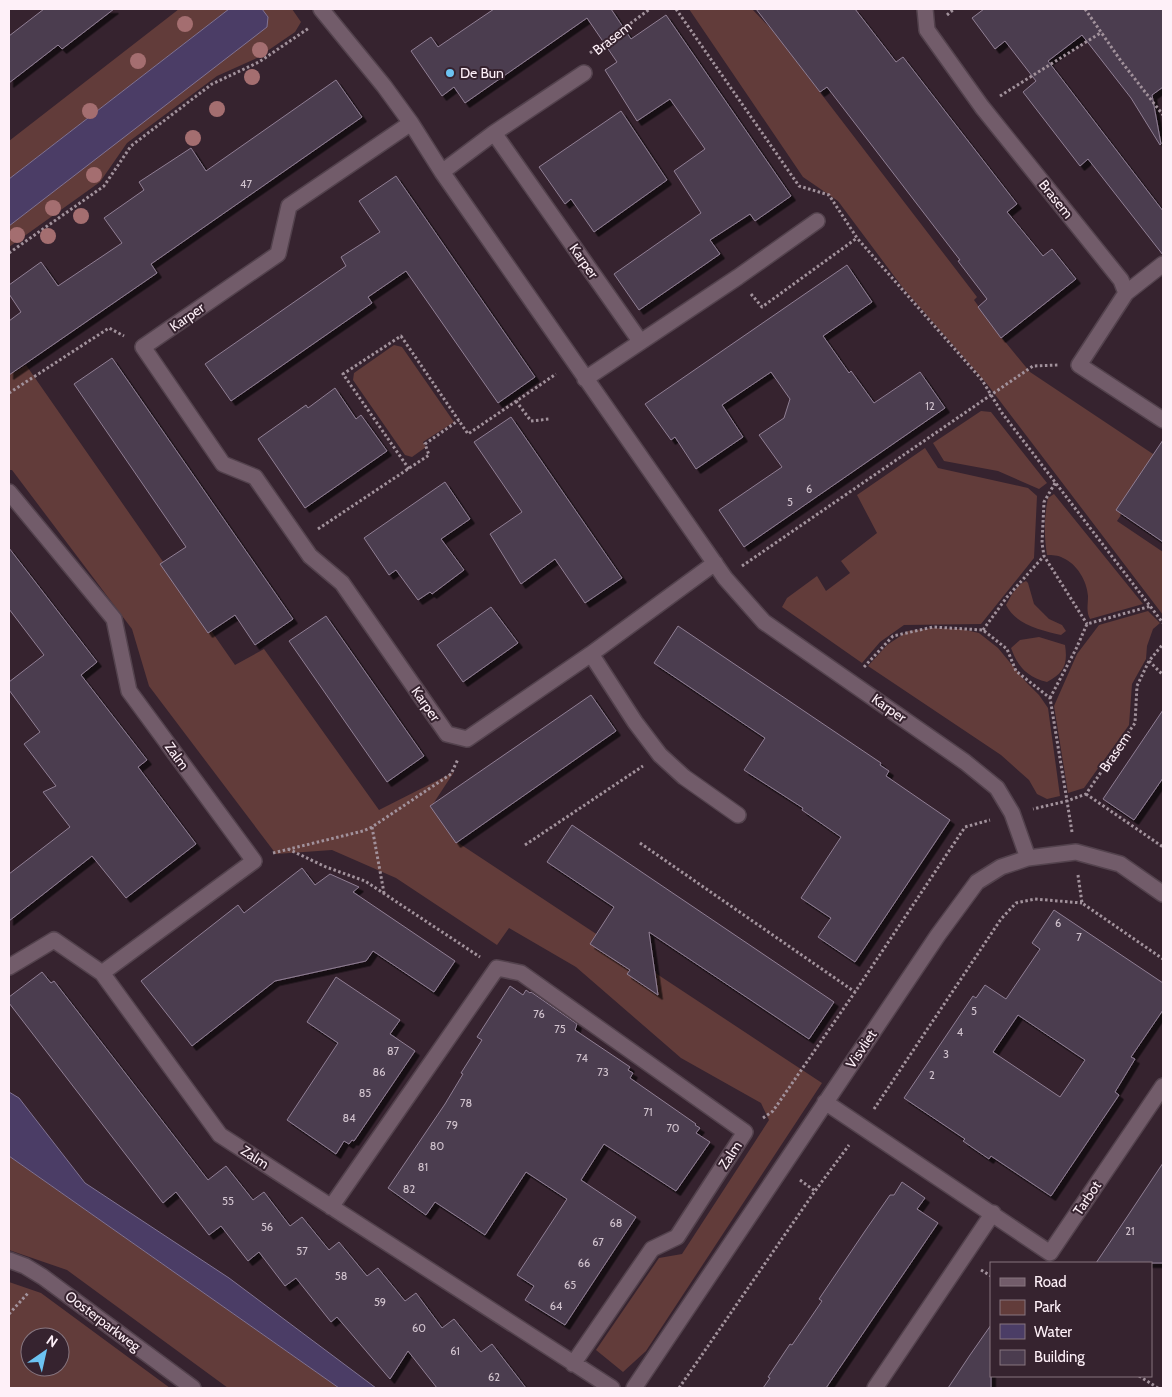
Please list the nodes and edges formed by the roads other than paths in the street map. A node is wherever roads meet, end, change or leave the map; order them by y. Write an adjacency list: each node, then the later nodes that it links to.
1 (926, 9): 9 (street, Brasem)
2 (323, 12): 4 (street, Karper)
3 (584, 73): 5 (street)
4 (411, 123): 6 (street, Karper); 15 (street, Karper)
5 (494, 133): 6 (street); 10 (street, Karper)
6 (442, 172): 11 (street, Karper)
7 (817, 221): 10 (street)
8 (1163, 264): 9 (street)
9 (1126, 293): 12 (street)
10 (640, 341): 11 (street)
11 (585, 379): 14 (street, Karper)
12 (1163, 420)
13 (9, 492): 20 (street, Zalm)
14 (715, 563): 15 (street); 17 (street, Karper)
15 (591, 654): 16 (street)
16 (738, 815)
17 (1028, 858): 18 (street, Visvliet); 22 (street, Visvliet)
18 (1163, 894)
19 (9, 966): 20 (street, Zalm)
20 (102, 973): 23 (street, Zalm)
21 (1163, 1086): 24 (street, Tarbot)
22 (825, 1102): 24 (street, Tarbot); 29 (street, Visvliet)
23 (331, 1207): 26 (street, Zalm); 26 (street, Zalm)
24 (993, 1213): 30 (street)
25 (9, 1260): 27 (street, Oosterparkweg)
26 (573, 1364): 28 (street, Zalm)
27 (193, 1388)
28 (612, 1388)
29 (634, 1388)
30 (875, 1388)

